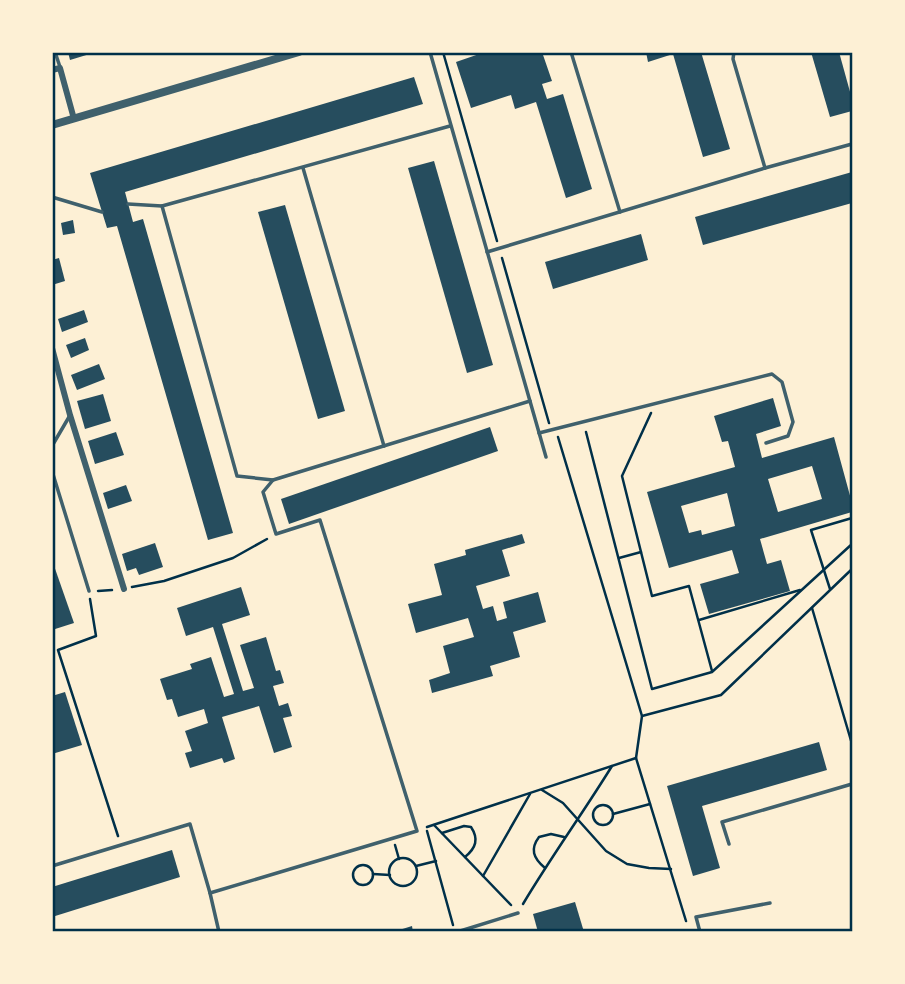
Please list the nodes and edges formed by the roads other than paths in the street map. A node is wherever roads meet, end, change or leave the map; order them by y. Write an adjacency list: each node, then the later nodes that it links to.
1 (55, 52): 6 (lane)
2 (299, 52): 7 (street)
3 (430, 52): 9 (lane)
4 (571, 52): 17 (lane)
5 (734, 52): 12 (lane)
6 (56, 69): 7 (street)
7 (74, 118): 8 (street)
8 (52, 125)
9 (451, 126): 11 (lane); 18 (lane)
10 (852, 144): 12 (lane)
11 (303, 167): 15 (lane); 27 (lane)
12 (765, 168): 17 (lane)
13 (52, 197): 16 (lane)
14 (128, 204): 15 (lane)
15 (162, 206): 30 (lane)
16 (102, 212)
17 (620, 212): 18 (lane)
18 (487, 252): 20 (lane)
19 (52, 348): 21 (street)
20 (530, 401): 23 (lane); 27 (lane)
21 (70, 415): 24 (lane); 31 (street)
22 (52, 430): 24 (lane)
23 (539, 433): 25 (lane); 28 (lane)
24 (58, 435): 26 (lane)
25 (766, 443)
26 (52, 446)
27 (384, 446): 30 (lane)
28 (546, 457)
29 (52, 471): 32 (lane)
30 (273, 480): 36 (lane)
31 (124, 589)
32 (89, 591)
33 (852, 783): 34 (lane)
34 (729, 844)
35 (52, 866): 36 (lane)
36 (210, 893): 39 (lane)
37 (770, 903): 41 (lane)
38 (518, 913): 40 (lane)
39 (219, 932)
40 (456, 932)
41 (700, 932)

